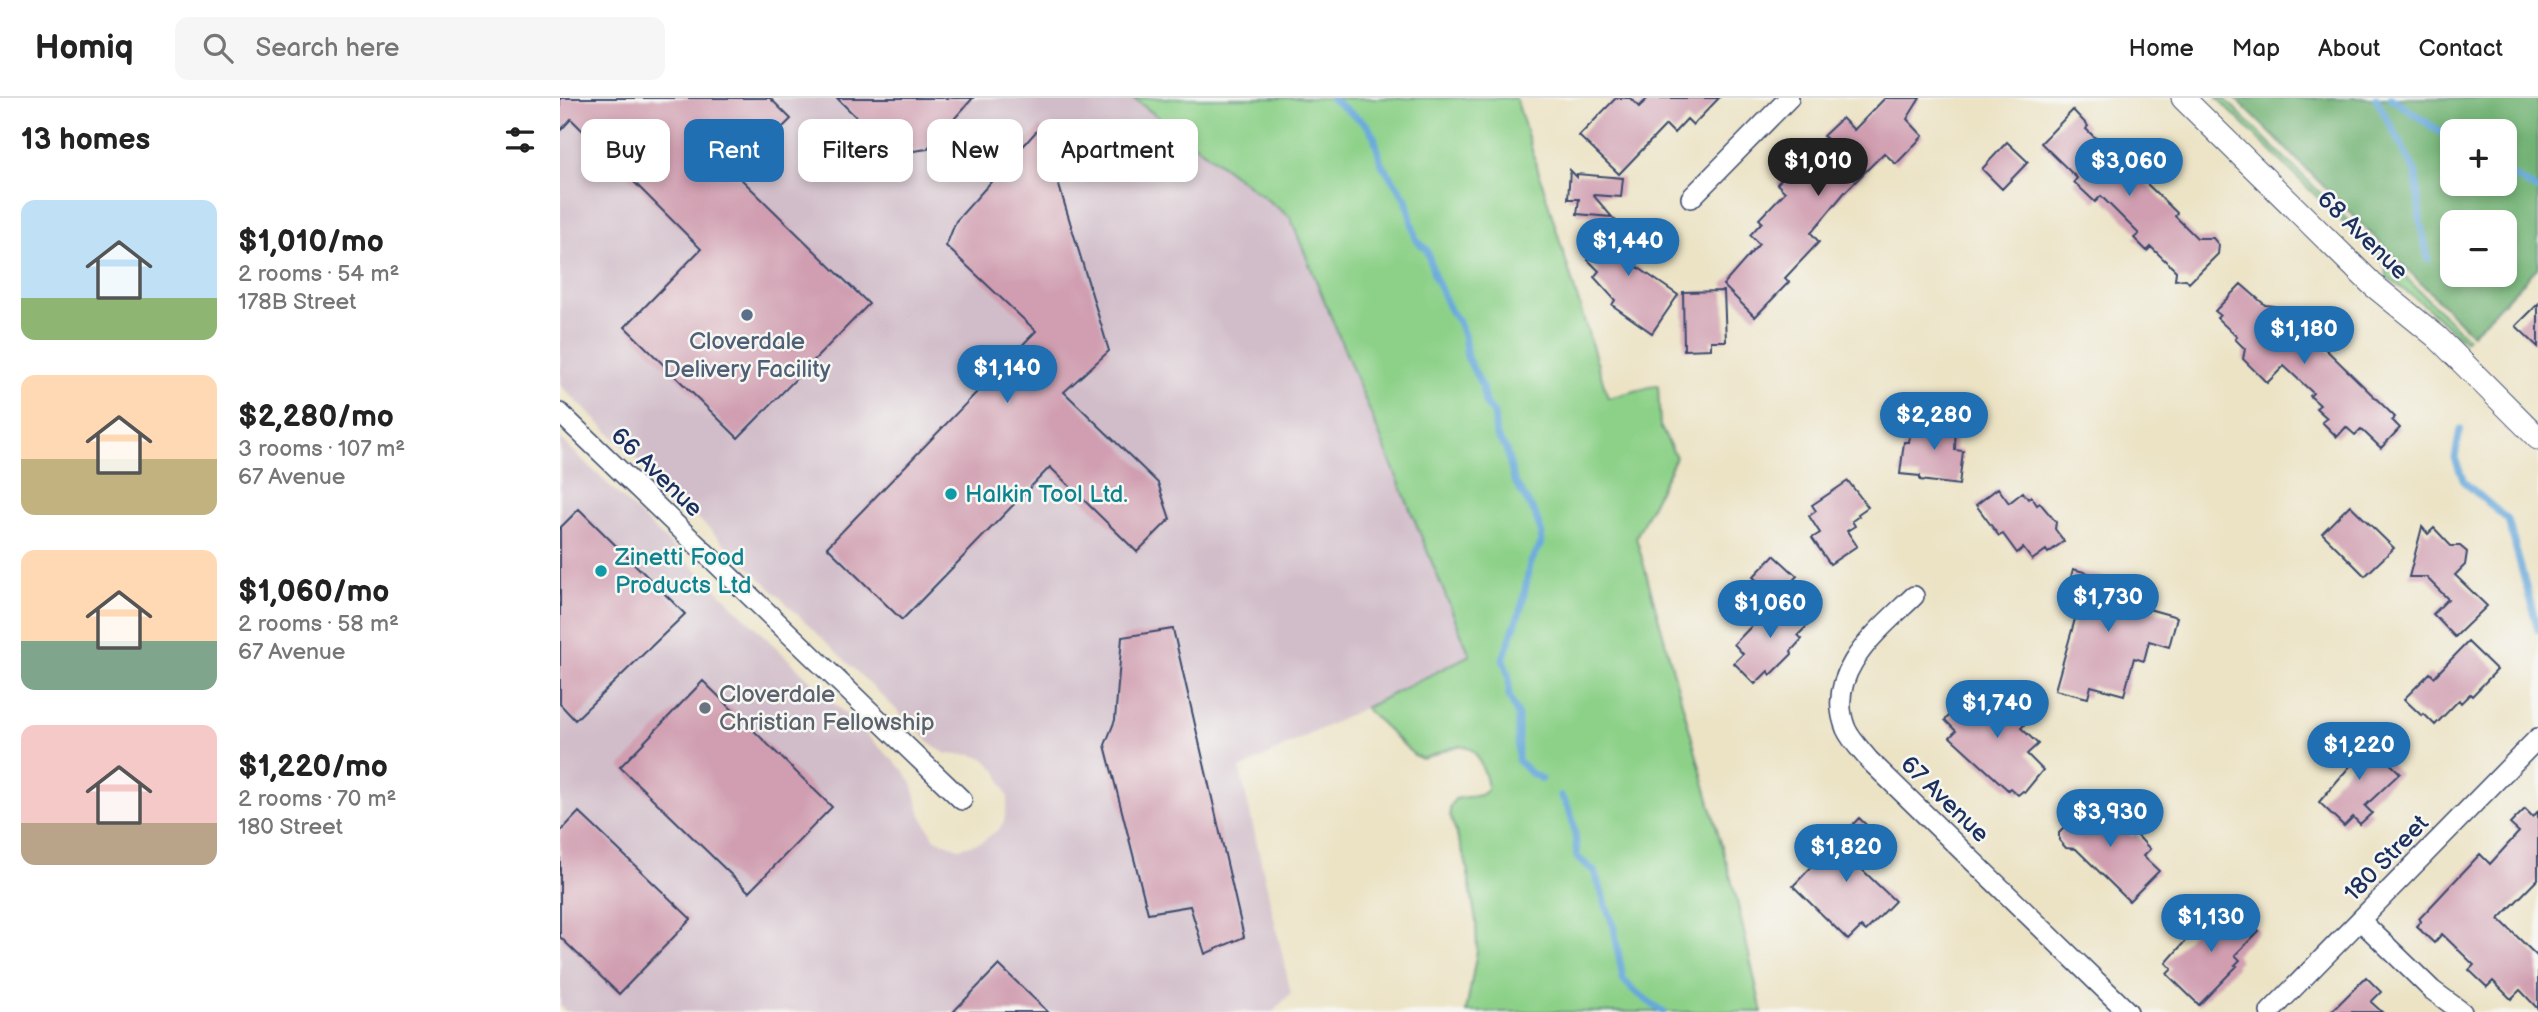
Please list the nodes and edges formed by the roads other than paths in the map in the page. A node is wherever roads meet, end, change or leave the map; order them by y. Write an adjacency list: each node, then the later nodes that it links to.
1 (1789, 98): 3 (street)
2 (2183, 98): 5 (street, 68 Avenue)
3 (1691, 198)
4 (560, 413): 8 (street, 66 Avenue)
5 (2538, 438)
6 (1914, 596): 10 (street, 67 Avenue)
7 (2538, 738): 9 (street, 180 Street)
8 (962, 800)
9 (2360, 920): 11 (street, 180 Street); 12 (street)
10 (2129, 1012)
11 (2270, 1012)
12 (2462, 1012)

